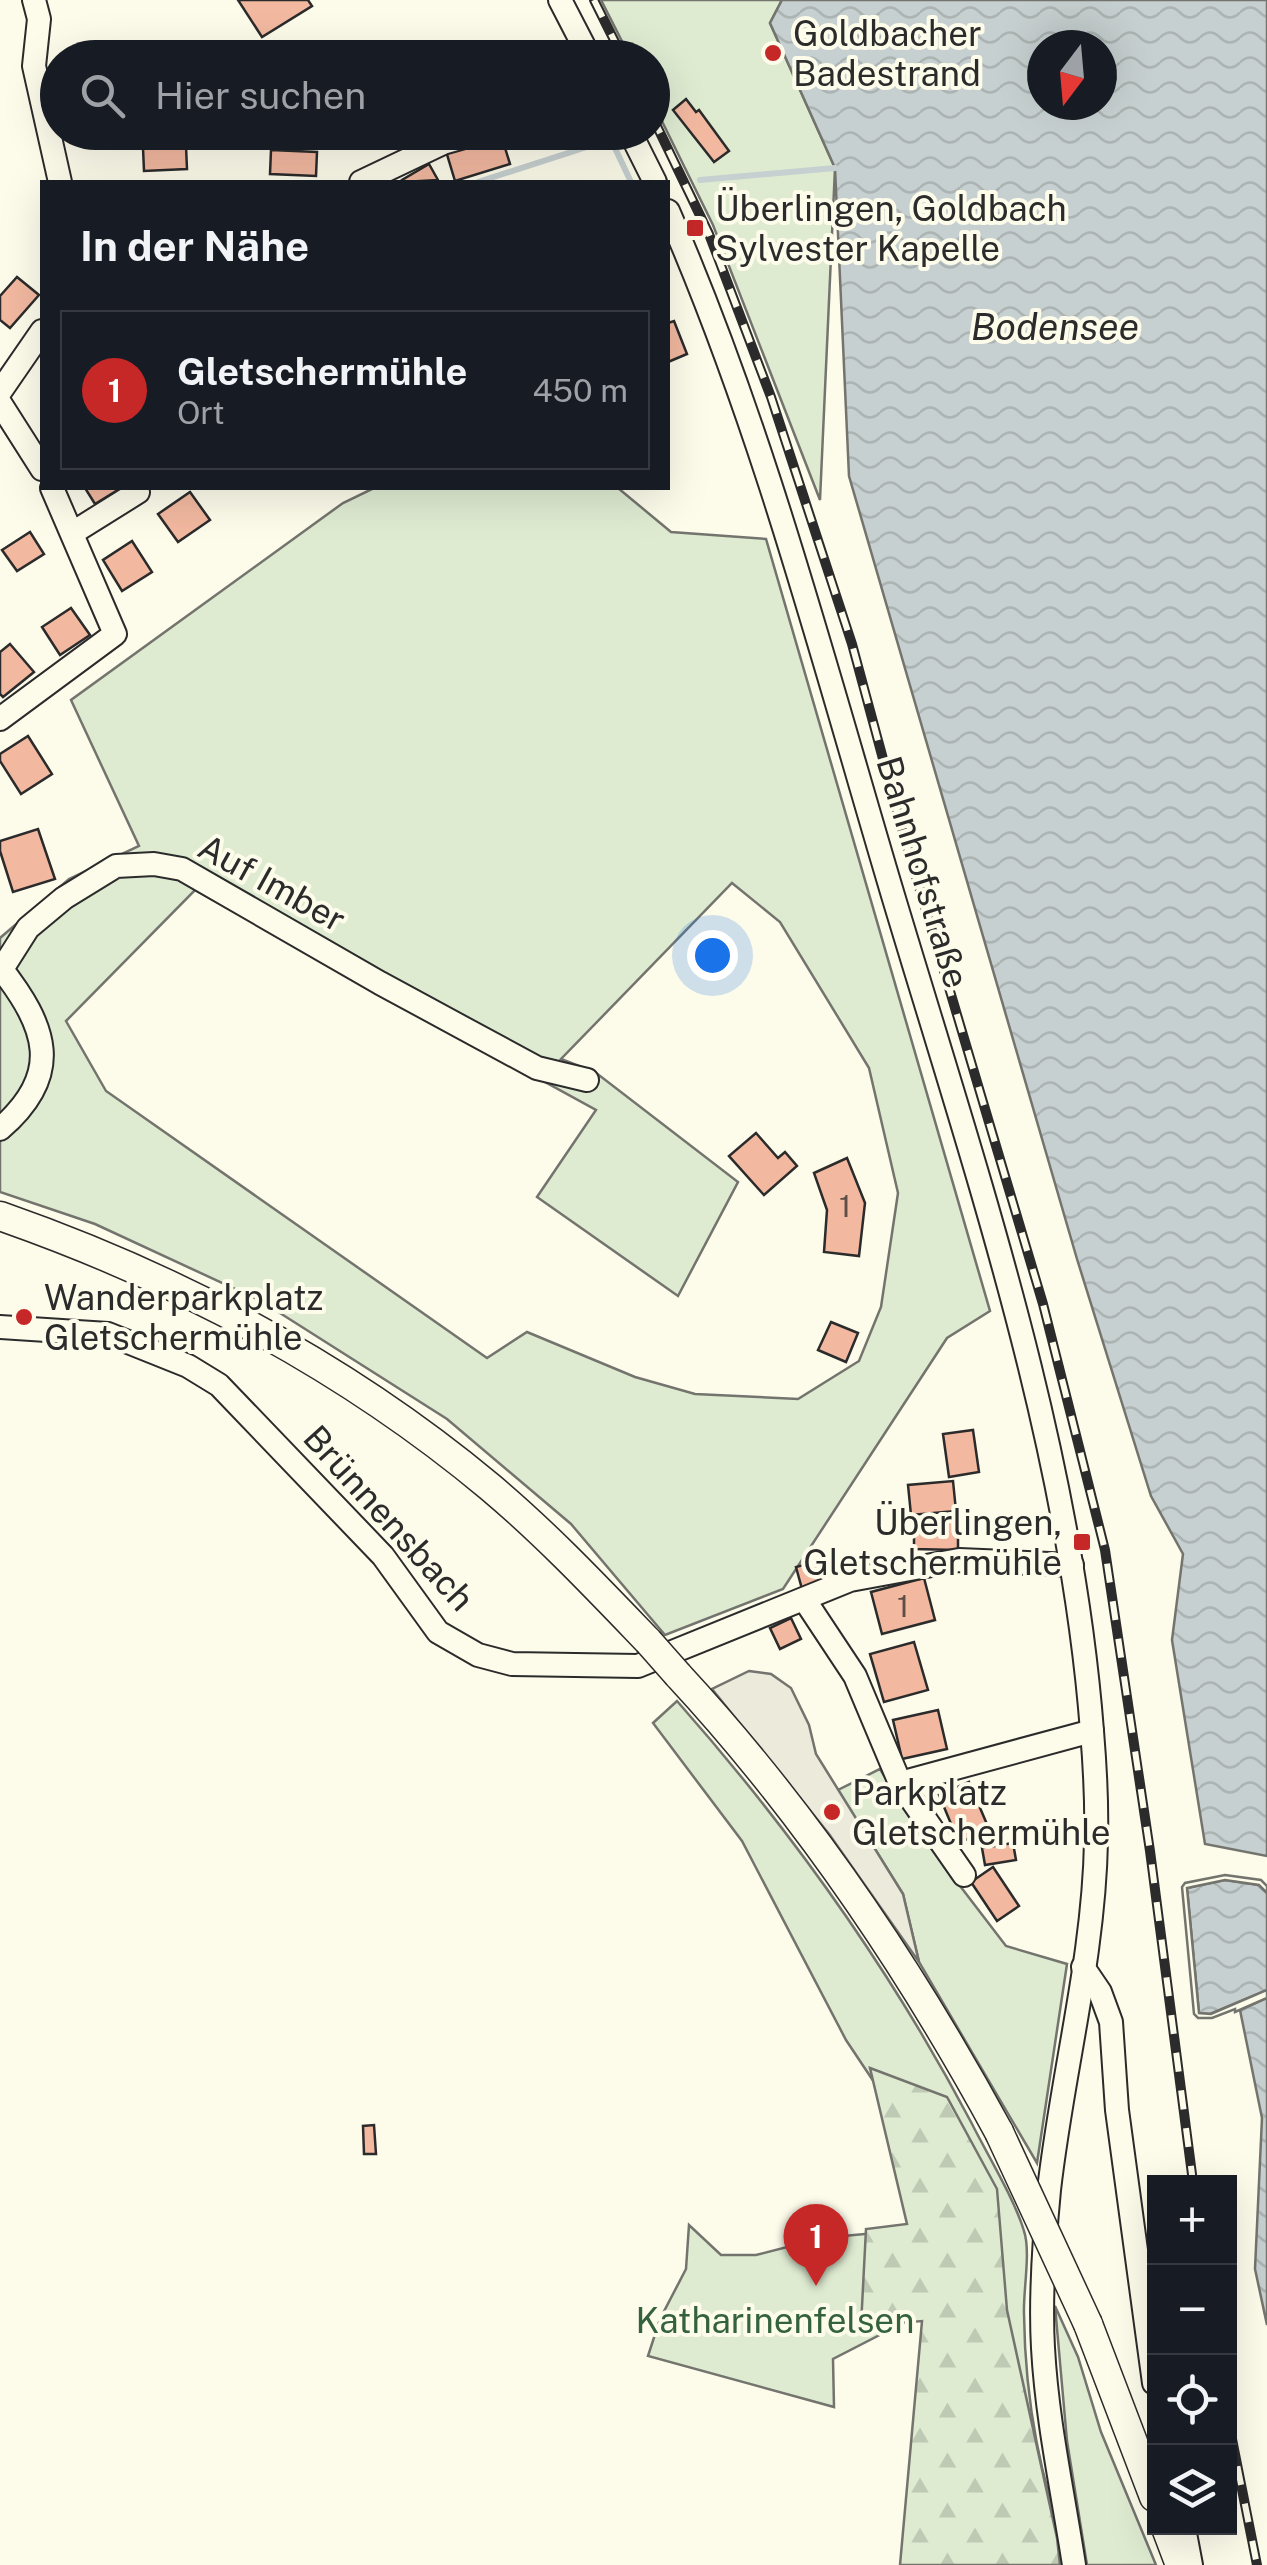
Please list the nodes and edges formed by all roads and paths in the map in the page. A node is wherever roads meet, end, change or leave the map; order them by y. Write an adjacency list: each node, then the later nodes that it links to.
1 (34, 0): 4 (street)
2 (560, 0): 3 (street)
3 (581, 40)
4 (40, 93)
5 (53, 150): 8 (street)
6 (427, 150): 9 (street)
7 (639, 150): 10 (street)
8 (60, 180)
9 (365, 180)
10 (654, 180)
11 (670, 216): 25 (street, Bahnhofstraße)
12 (40, 334): 13 (street)
13 (0, 392)
14 (0, 403): 15 (street)
15 (40, 466)
16 (53, 490): 18 (street)
17 (138, 492): 18 (street)
18 (74, 532): 19 (street)
19 (0, 719)
20 (1, 968): 21 (street, Auf Imber); 22 (street, Auf Imber)
21 (587, 1080)
22 (0, 1128)
23 (0, 1216): 32 (main road, bridge)
24 (0, 1327): 26 (street, Brünnensbach)
25 (1072, 1565): 26 (street, Brünnensbach); 27 (street, Bahnhofstraße)
26 (804, 1599): 28 (street)
27 (1092, 1731): 28 (street); 30 (street, Bahnhofstraße)
28 (900, 1783): 29 (street)
29 (964, 1875)
30 (1084, 1967): 31 (street); 36 (street, Bahnhofstraße)
31 (1150, 2355)
32 (1147, 2479)
33 (1169, 2535): 35 (main road)
34 (1183, 2535): 35 (street)
35 (1181, 2563)
36 (1074, 2565)

